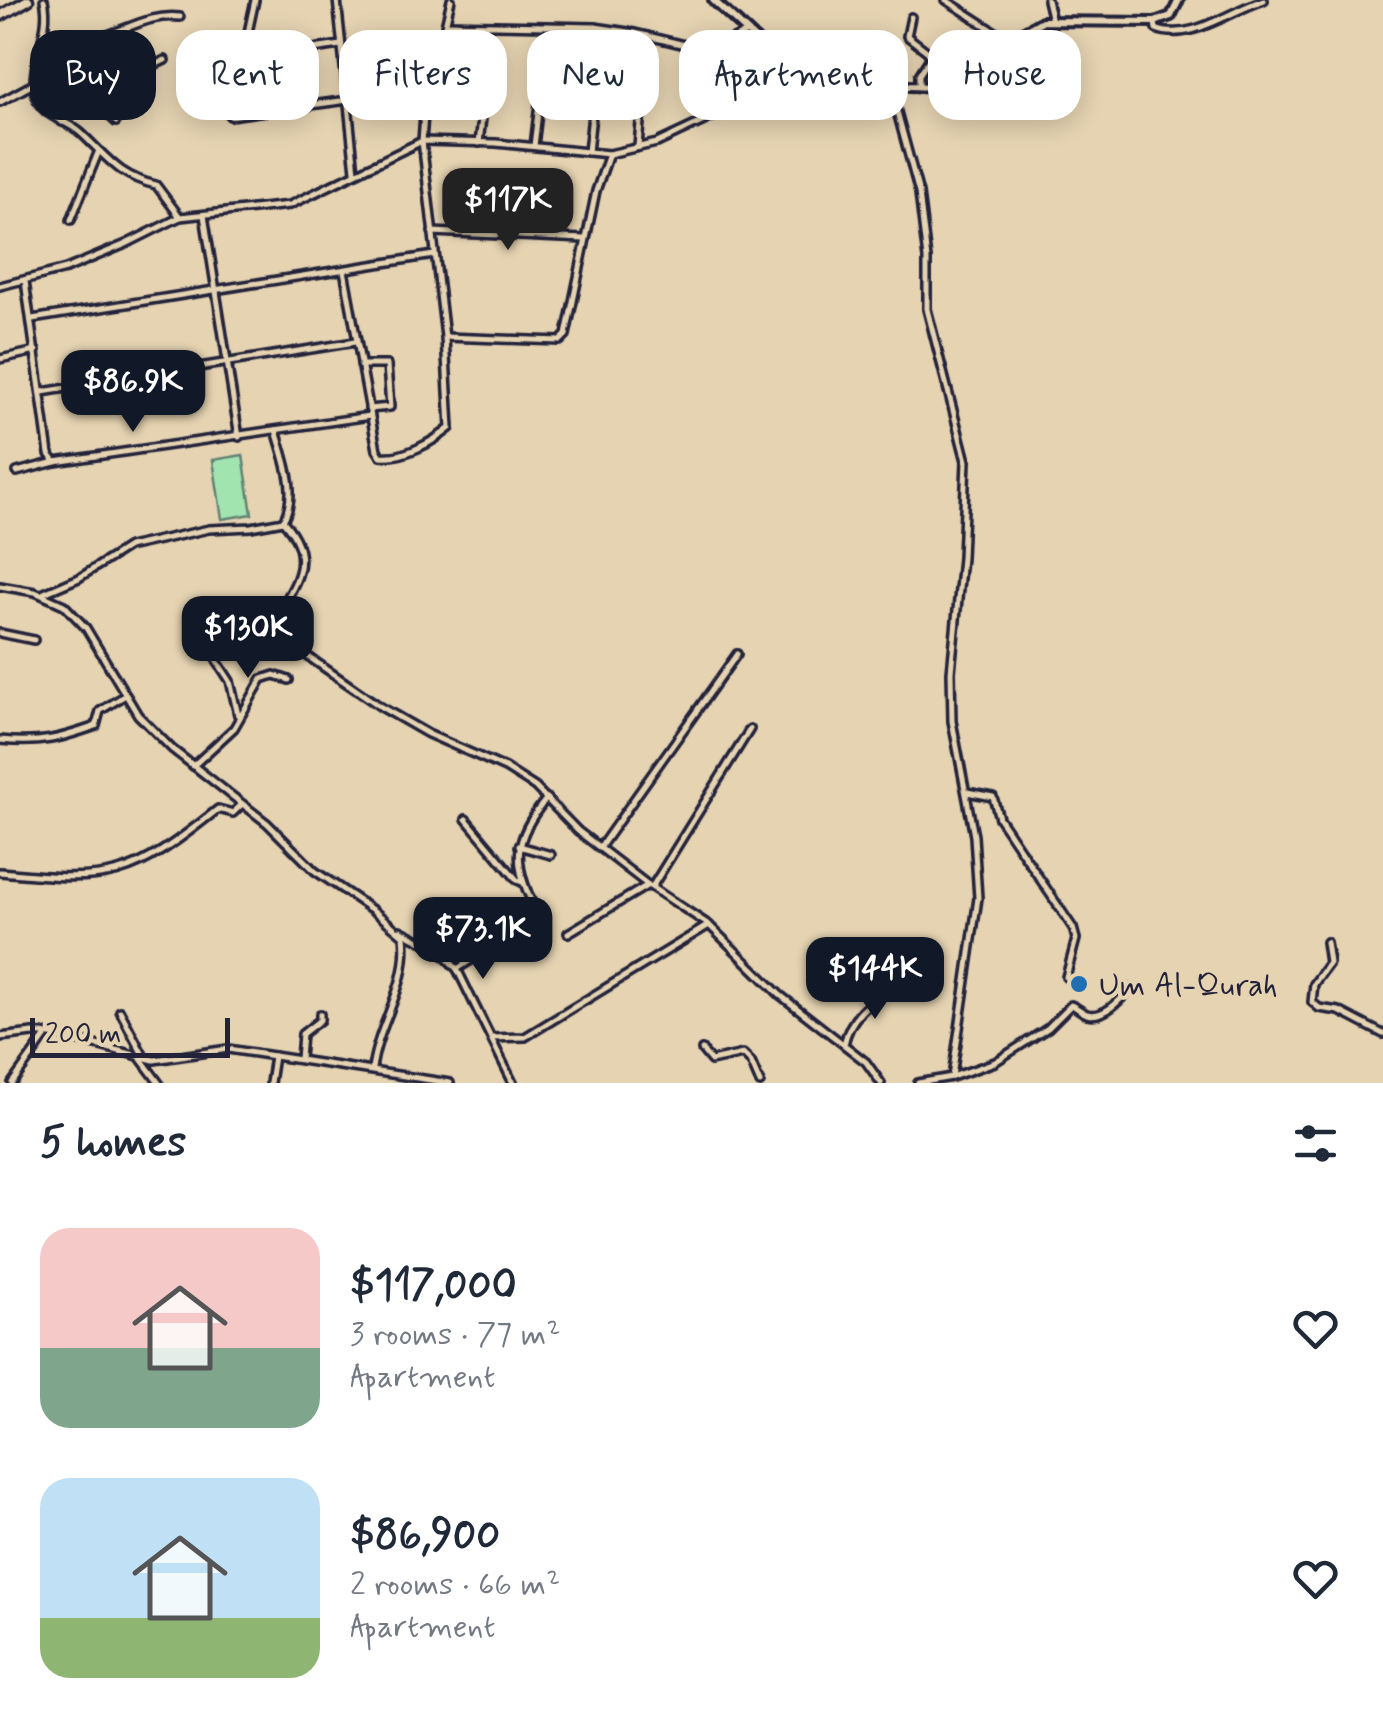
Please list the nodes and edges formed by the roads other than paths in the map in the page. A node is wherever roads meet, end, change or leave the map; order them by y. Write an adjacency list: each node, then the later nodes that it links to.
1 (26, 0): 11 (main road)
2 (44, 0): 18 (street)
3 (255, 0): 20 (street)
4 (337, 0): 21 (street)
5 (451, 0): 16 (street)
6 (713, 0): 23 (street)
7 (946, 0): 24 (street)
8 (1047, 0): 14 (street)
9 (1179, 0): 15 (street)
10 (1260, 0): 15 (street)
11 (0, 16)
12 (180, 16): 19 (street)
13 (911, 17): 26 (street)
14 (1052, 21): 15 (street); 25 (street)
15 (1155, 22)
16 (446, 24): 17 (street); 44 (street)
17 (595, 28): 22 (street); 48 (street)
18 (44, 30)
19 (115, 30)
20 (248, 30)
21 (340, 30)
22 (608, 30)
23 (742, 30)
24 (992, 30)
25 (1026, 30)
26 (928, 52)
27 (166, 60): 29 (street)
28 (928, 61): 32 (street)
29 (156, 65)
30 (908, 85): 32 (street)
31 (30, 86): 34 (street)
32 (919, 86): 33 (street)
33 (928, 86)
34 (0, 102)
35 (59, 120): 43 (street)
36 (64, 120): 43 (street)
37 (350, 120): 51 (street)
38 (481, 120): 45 (street)
39 (537, 120): 46 (street)
40 (640, 120): 47 (street)
41 (706, 120): 47 (street)
42 (899, 120): 90 (street)
43 (62, 123): 49 (street)
44 (422, 141): 45 (street); 51 (street); 55 (street)
45 (479, 142): 46 (street)
46 (534, 146): 48 (street)
47 (638, 149): 50 (street)
48 (588, 152): 50 (street)
49 (98, 153): 53 (street); 54 (street)
50 (609, 154): 56 (street)
51 (355, 173): 52 (street)
52 (204, 215): 53 (street); 61 (street)
53 (180, 217): 59 (street)
54 (70, 220)
55 (432, 232): 56 (street); 57 (street)
56 (586, 239): 63 (street)
57 (435, 255): 58 (street); 63 (street)
58 (344, 270): 61 (street); 64 (street)
59 (24, 280): 60 (street); 62 (street)
60 (0, 286)
61 (216, 290): 62 (street); 67 (street)
62 (32, 320): 65 (street)
63 (445, 336): 70 (street)
64 (356, 342): 67 (street); 68 (street)
65 (36, 351): 66 (street); 69 (street)
66 (0, 359)
67 (229, 363): 69 (street); 72 (street)
68 (360, 366): 70 (street); 70 (street)
69 (42, 392): 73 (street)
70 (369, 412): 71 (street)
71 (276, 430): 72 (street); 75 (street)
72 (239, 437): 73 (street)
73 (56, 462): 74 (street)
74 (17, 472)
75 (283, 521): 77 (street); 78 (street)
76 (0, 586): 77 (street)
77 (42, 594): 85 (street)
78 (276, 616)
79 (0, 633): 80 (street)
80 (34, 640)
81 (300, 651): 91 (street)
82 (737, 654): 95 (street)
83 (217, 661): 86 (street)
84 (289, 680): 86 (street)
85 (124, 696): 88 (street); 89 (street)
86 (239, 718): 89 (street)
87 (750, 729): 99 (street)
88 (0, 740)
89 (194, 766): 92 (street)
90 (965, 792): 105 (street); 120 (street)
91 (546, 798): 94 (street); 95 (street)
92 (242, 804): 97 (street); 101 (street)
93 (466, 819): 98 (street)
94 (519, 846): 96 (street); 98 (street)
95 (600, 846): 99 (street)
96 (551, 856)
97 (0, 872)
98 (522, 882): 104 (street)
99 (650, 886): 100 (street); 102 (street)
100 (710, 926): 113 (street); 114 (street)
101 (398, 929): 104 (street); 119 (street)
102 (568, 933)
103 (1326, 942): 110 (street)
104 (457, 969): 113 (street)
105 (1066, 977)
106 (1131, 988): 120 (street)
107 (890, 989): 114 (street)
108 (120, 1011): 117 (street)
109 (320, 1014): 118 (street)
110 (1383, 1034)
111 (46, 1036): 112 (street); 117 (street); 121 (street)
112 (0, 1037)
113 (492, 1038): 125 (street)
114 (844, 1044): 127 (street)
115 (702, 1050): 126 (street)
116 (274, 1056): 117 (street); 118 (street); 123 (street)
117 (140, 1059): 122 (street)
118 (300, 1059): 119 (street)
119 (372, 1069): 124 (street)
120 (952, 1077): 128 (street)
121 (12, 1083)
122 (159, 1083)
123 (270, 1083)
124 (450, 1083)
125 (510, 1083)
126 (760, 1083)
127 (881, 1083)
128 (918, 1083)

